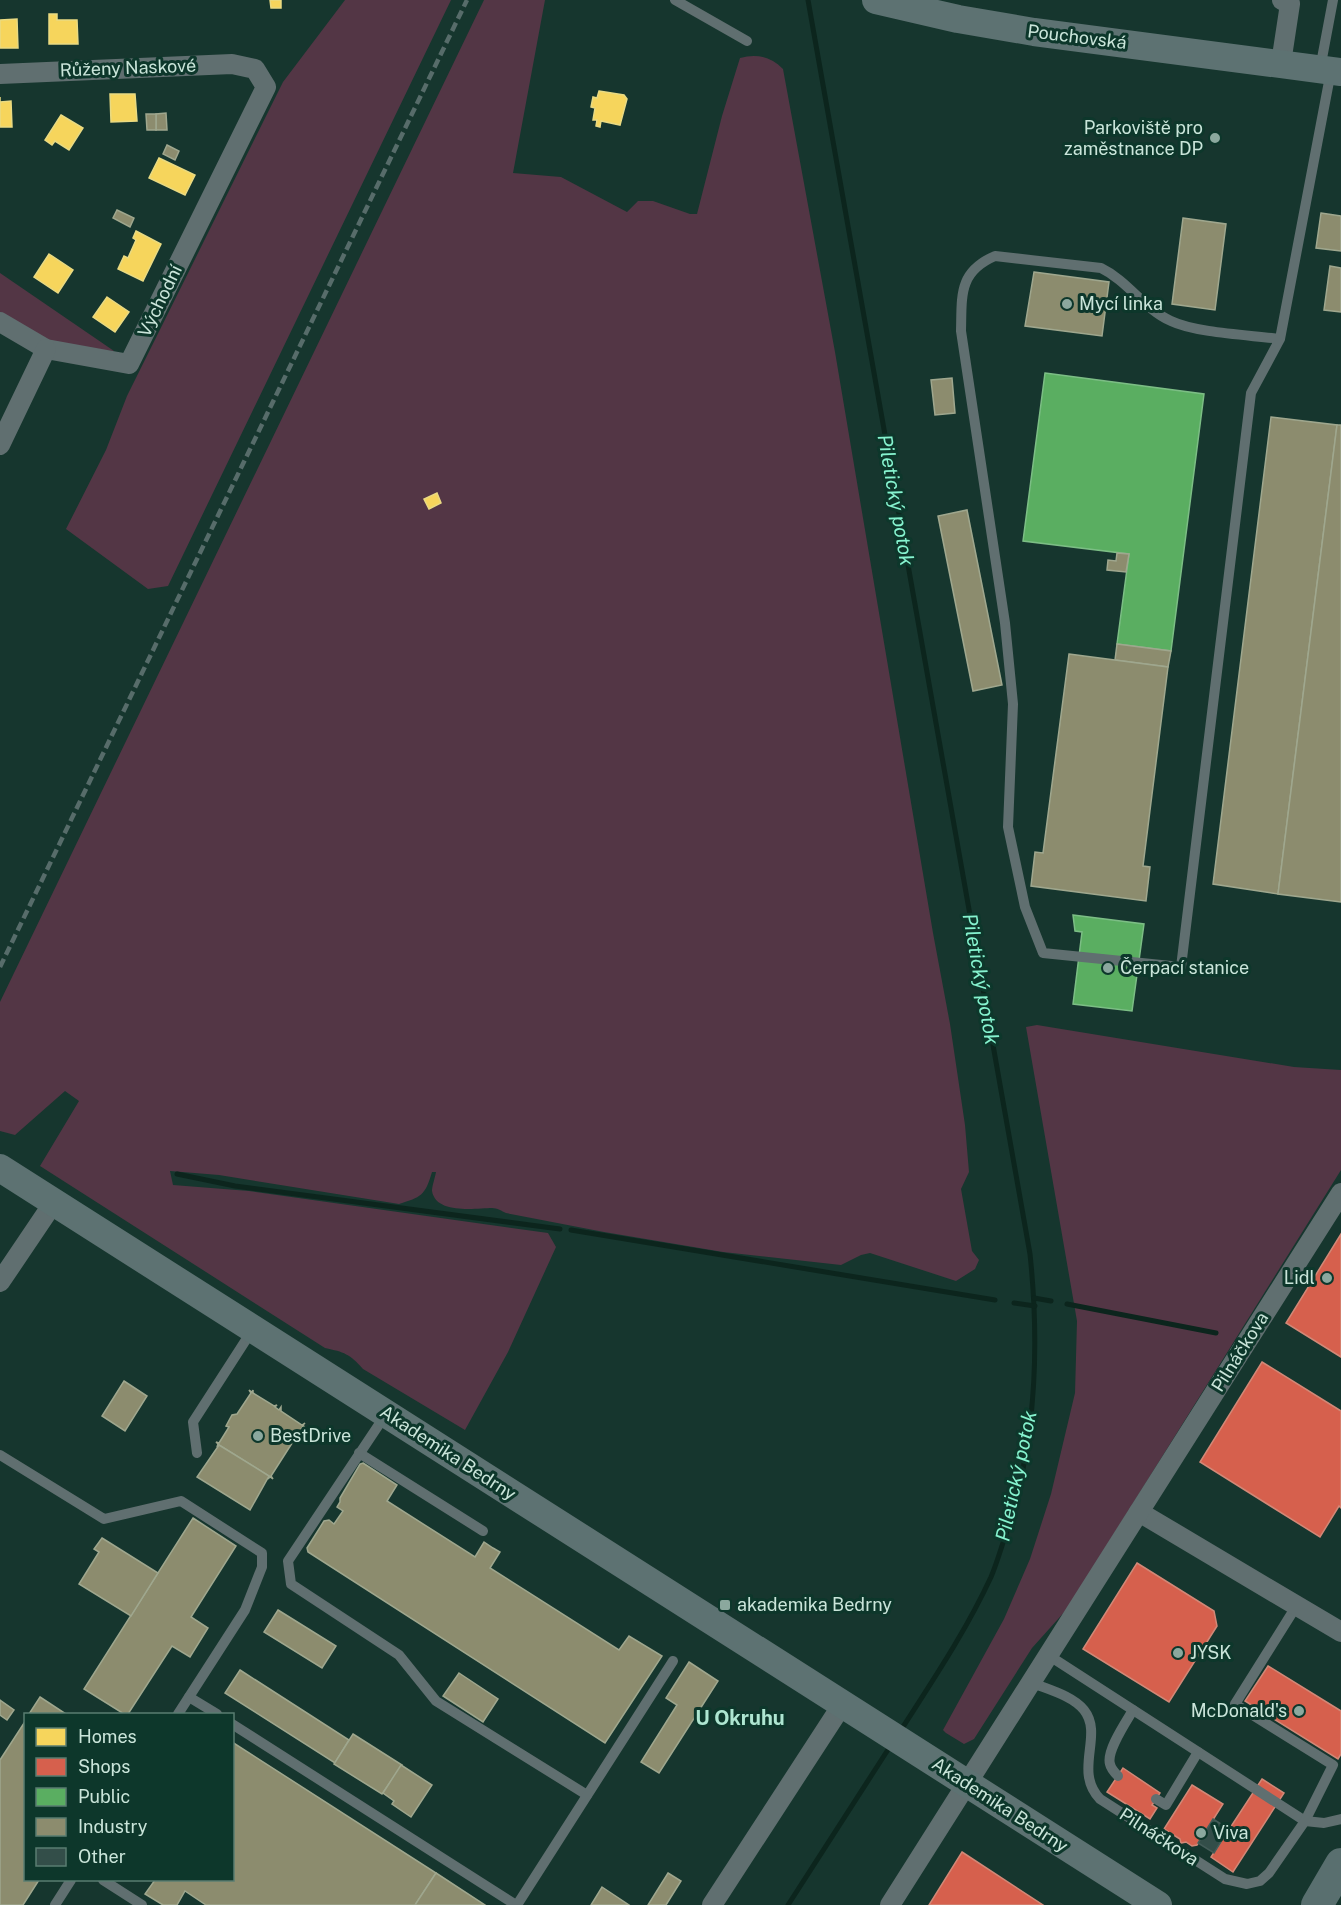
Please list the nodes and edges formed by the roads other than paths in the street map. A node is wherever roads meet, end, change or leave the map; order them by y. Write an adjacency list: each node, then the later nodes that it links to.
1 (675, 0): 6 (lane)
2 (876, 0): 5 (street, Pouchovská)
3 (1282, 0): 7 (street)
4 (1334, 0): 9 (lane)
5 (959, 9): 7 (street, Pouchovská)
6 (747, 41)
7 (1281, 63): 9 (street, Pouchovská)
8 (255, 69): 10 (street, Růženy Naskové); 13 (street, Východní)
9 (1331, 70): 12 (lane)
10 (0, 74)
11 (0, 322): 13 (street)
12 (1280, 339): 12 (lane)
13 (46, 349): 14 (street)
14 (0, 446)
15 (0, 1168): 17 (street, Akademika Bedrny)
16 (1341, 1193): 24 (street, Pilnáčkova)
17 (54, 1202): 18 (street); 19 (street, Akademika Bedrny)
18 (0, 1282)
19 (253, 1329): 20 (street, Akademika Bedrny); 21 (lane)
20 (386, 1414): 22 (lane); 32 (street, Akademika Bedrny)
21 (197, 1453)
22 (359, 1453): 25 (lane); 40 (lane)
23 (0, 1455): 31 (lane)
24 (1139, 1512): 26 (street); 28 (street, Pilnáčkova)
25 (483, 1531)
26 (1301, 1608): 27 (street); 43 (lane)
27 (1341, 1632)
28 (1048, 1655): 30 (street, Pilnáčkova); 33 (lane)
29 (673, 1661): 40 (lane)
30 (1030, 1682): 39 (street, Pilnáčkova); 43 (lane, Pilnáčkova)
31 (189, 1697): 34 (lane); 35 (lane)
32 (842, 1705): 39 (street, Akademika Bedrny); 50 (street)
33 (1133, 1710): 37 (lane); 38 (lane)
34 (179, 1713)
35 (215, 1713)
36 (234, 1725): 49 (lane)
37 (1198, 1752): 41 (lane); 43 (lane)
38 (1118, 1776)
39 (966, 1784): 51 (street, Pilnáčkova); 52 (street, Akademika Bedrny)
40 (587, 1795): 49 (lane)
41 (1156, 1799)
42 (1341, 1819): 43 (lane)
43 (1305, 1821)
44 (1341, 1864): 53 (main road)
45 (70, 1881): 47 (lane)
46 (105, 1881): 48 (lane)
47 (55, 1905)
48 (142, 1905)
49 (516, 1905)
50 (712, 1905)
51 (890, 1905)
52 (1158, 1905)
53 (1317, 1905)

